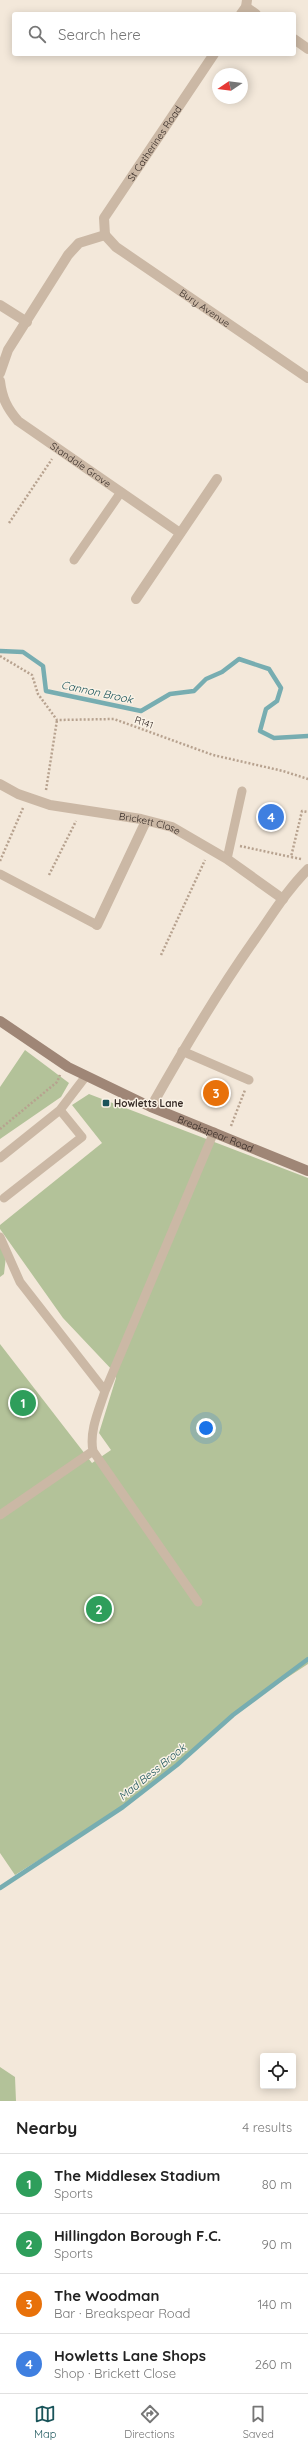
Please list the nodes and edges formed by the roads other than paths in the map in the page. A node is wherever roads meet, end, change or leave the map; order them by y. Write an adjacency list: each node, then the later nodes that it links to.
1 (296, 41): 2 (street)
2 (308, 49)
3 (213, 56): 4 (street, St Catherines Road)
4 (105, 235): 6 (street); 8 (street, Bury Avenue)
5 (0, 305): 6 (street)
6 (27, 322): 7 (street)
7 (0, 373)
8 (308, 378)
9 (0, 381): 11 (street, Standale Grove)
10 (217, 479): 12 (street)
11 (120, 492): 12 (street, Standale Grove); 13 (lane)
12 (180, 533): 14 (street)
13 (74, 560)
14 (136, 599)
15 (0, 784): 17 (street, Brickett Close)
16 (242, 791): 18 (lane)
17 (146, 821): 18 (street, Brickett Close); 22 (street)
18 (227, 859): 21 (street, Brickett Close)
19 (308, 869): 21 (street)
20 (0, 874): 22 (lane)
21 (283, 899): 24 (street)
22 (97, 925)
23 (0, 1021): 25 (street, Breakspear Road)
24 (182, 1051): 26 (lane); 27 (street)
25 (86, 1076): 27 (street, Breakspear Road); 28 (lane)
26 (249, 1080)
27 (151, 1107): 29 (street, Breakspear Road)
28 (60, 1110): 30 (lane); 32 (lane)
29 (214, 1132): 31 (street, Breakspear Road); 34 (lane)
30 (0, 1158)
31 (308, 1171)
32 (1, 1198)
33 (0, 1237): 34 (lane)
34 (105, 1391): 35 (lane)
35 (93, 1451): 36 (lane); 37 (lane)
36 (0, 1515)
37 (198, 1602)

